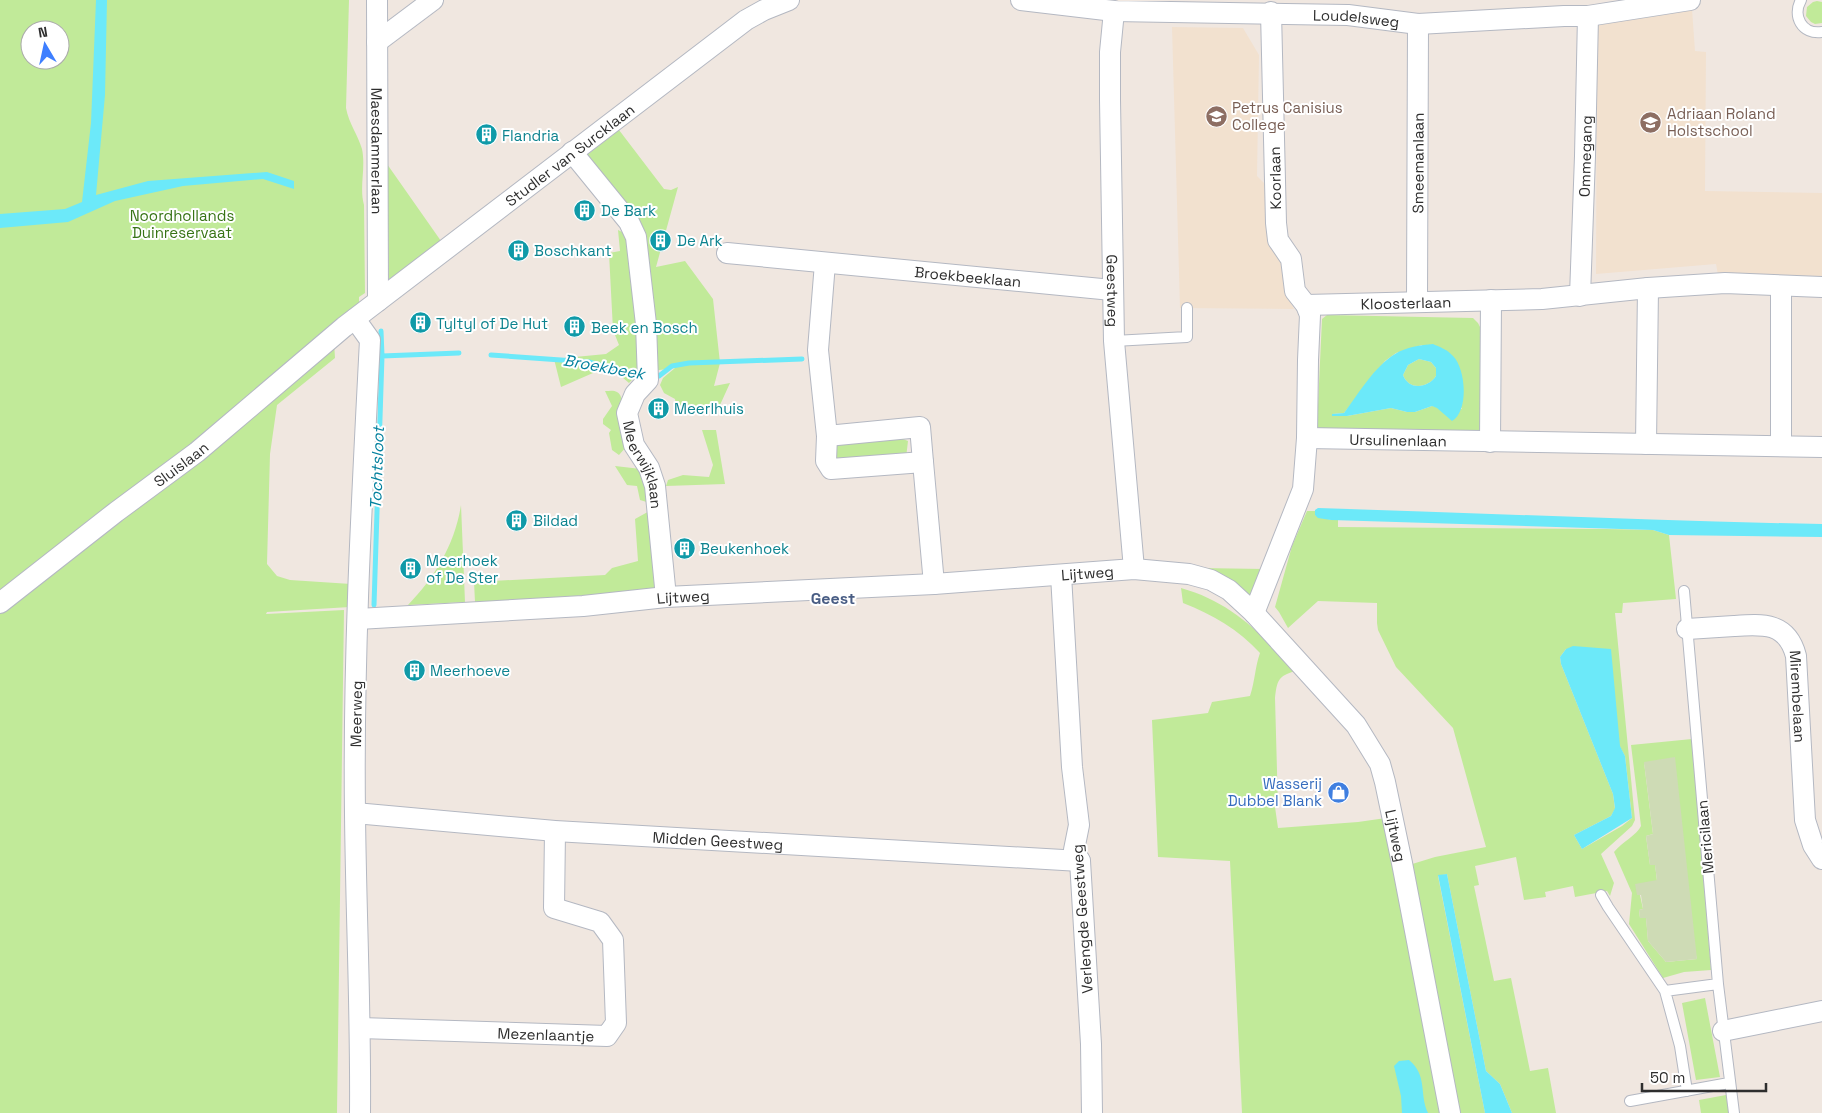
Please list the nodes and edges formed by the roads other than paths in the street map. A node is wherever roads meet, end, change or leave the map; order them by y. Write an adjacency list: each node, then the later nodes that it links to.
1 (377, 0): 14 (street, Maesdammerlaan)
2 (433, 0): 14 (street)
3 (789, 0): 15 (street, Studler van Surcklaan)
4 (1021, 0): 9 (street, Loudelsweg)
5 (1690, 0): 11 (street, Loudelsweg)
6 (1801, 0): 13 (lane)
7 (1347, 7): 10 (street, Loudelsweg); 12 (street, Loudelsweg)
8 (1564, 8): 11 (street, Loudelsweg); 12 (street, Loudelsweg)
9 (1114, 10): 10 (street, Loudelsweg); 21 (street, Geestweg)
10 (1271, 12): 26 (street, Koorlaan)
11 (1588, 16): 22 (street, Ommegang)
12 (1418, 24): 25 (street, Smeemanlaan)
13 (1822, 32)
14 (377, 42): 24 (street, Maesdammerlaan)
15 (572, 152): 24 (street, Studler van Surcklaan); 41 (street, Meerwijklaan)
16 (727, 254): 17 (street, Broekbeeklaan)
17 (825, 263): 21 (street, Broekbeeklaan); 30 (street)
18 (1781, 286): 19 (street, Kloosterlaan); 20 (street, Kloosterlaan); 34 (street)
19 (1822, 287)
20 (1648, 288): 22 (street, Kloosterlaan); 33 (street)
21 (1112, 290): 29 (street, Geestweg)
22 (1580, 296): 23 (street, Kloosterlaan)
23 (1491, 300): 25 (street, Kloosterlaan); 32 (street)
24 (378, 301): 28 (street, Studler van Surcklaan)
25 (1417, 302): 26 (street, Kloosterlaan)
26 (1306, 305): 31 (street)
27 (1187, 308): 29 (lane)
28 (355, 319): 42 (street, Sluislaan); 44 (street, Meerweg)
29 (1114, 341): 37 (street, Geestweg)
30 (827, 436): 36 (street); 36 (street)
31 (1307, 438): 32 (street, Ursulinenlaan); 43 (street)
32 (1490, 442): 33 (street, Ursulinenlaan)
33 (1646, 444): 34 (street, Ursulinenlaan)
34 (1781, 446): 35 (street, Ursulinenlaan)
35 (1822, 447)
36 (923, 462): 39 (street)
37 (1134, 570): 38 (street, Lijtweg); 43 (street, Lijtweg)
38 (1061, 575): 39 (street, Lijtweg); 49 (street, Verlengde Geestweg)
39 (934, 584): 41 (street, Lijtweg)
40 (1684, 591): 45 (lane, Mericilaan)
41 (666, 597): 44 (street, Lijtweg)
42 (0, 603)
43 (1254, 613): 61 (street, Lijtweg)
44 (358, 619): 46 (street, Meerweg)
45 (1687, 629): 48 (street, Mirembelaan); 51 (lane, Mericilaan)
46 (355, 813): 47 (street, Midden Geestweg); 54 (street, Meerweg)
47 (555, 831): 49 (street, Midden Geestweg); 54 (street, Mezenlaantje)
48 (1822, 858)
49 (1080, 861): 60 (street, Verlengde Geestweg)
50 (1601, 895): 52 (lane)
51 (1718, 984): 52 (lane); 55 (lane, Mericilaan)
52 (1665, 991): 57 (lane)
53 (1822, 1011): 55 (street)
54 (360, 1028): 59 (street, Meerweg)
55 (1723, 1031): 56 (lane, Mericilaan)
56 (1729, 1084): 57 (lane); 62 (lane, Mericilaan)
57 (1687, 1091): 58 (lane)
58 (1630, 1101)
59 (360, 1113)
60 (1092, 1113)
61 (1450, 1113)
62 (1734, 1113)

